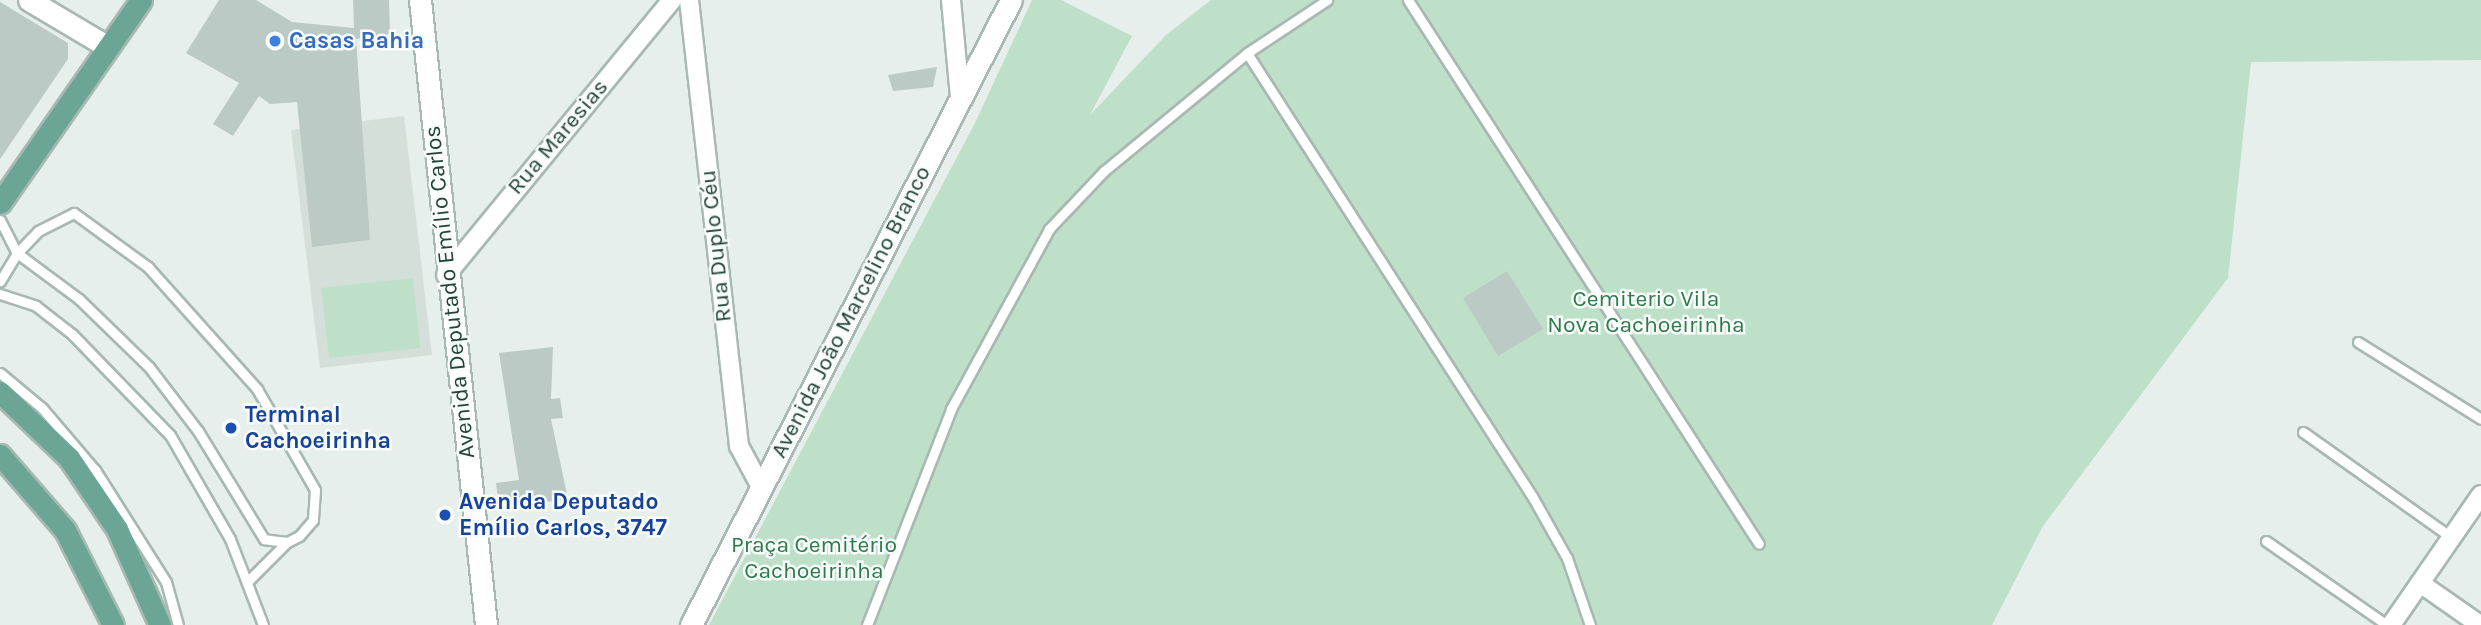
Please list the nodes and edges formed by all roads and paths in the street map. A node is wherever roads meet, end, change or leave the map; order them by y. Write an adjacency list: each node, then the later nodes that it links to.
1 (29, 0): 10 (street)
2 (141, 0): 10 (main road)
3 (420, 0): 16 (street, Avenida Deputado Emílio Carlos)
4 (672, 0): 16 (street, Rua Maresias)
5 (688, 0): 25 (street, Rua Duplo Céu)
6 (951, 0): 12 (street)
7 (1011, 0): 12 (street, Avenida João Marcelino Branco)
8 (1327, 0): 11 (lane)
9 (1408, 0): 30 (lane)
10 (108, 47): 13 (main road)
11 (1247, 53): 39 (lane); 40 (lane)
12 (960, 97): 25 (street, Avenida João Marcelino Branco)
13 (0, 203)
14 (0, 220): 15 (lane)
15 (18, 253): 17 (lane); 29 (lane); 29 (lane)
16 (446, 275): 37 (street, Avenida Deputado Emílio Carlos)
17 (0, 281)
18 (0, 294): 31 (lane)
19 (2358, 342): 22 (lane)
20 (0, 373): 35 (lane)
21 (0, 392): 34 (main road)
22 (2481, 419)
23 (2303, 432): 27 (lane)
24 (0, 455): 33 (main road)
25 (761, 486): 38 (street, Avenida João Marcelino Branco)
26 (2480, 497): 27 (street)
27 (2452, 538): 32 (street)
28 (2266, 541): 41 (lane)
29 (287, 542): 31 (lane)
30 (1759, 544)
31 (249, 580): 36 (lane)
32 (2420, 583): 41 (street); 42 (street)
33 (113, 625)
34 (160, 625)
35 (178, 625)
36 (263, 625)
37 (486, 625)
38 (691, 625)
39 (867, 625)
40 (1590, 625)
41 (2389, 625)
42 (2480, 625)

